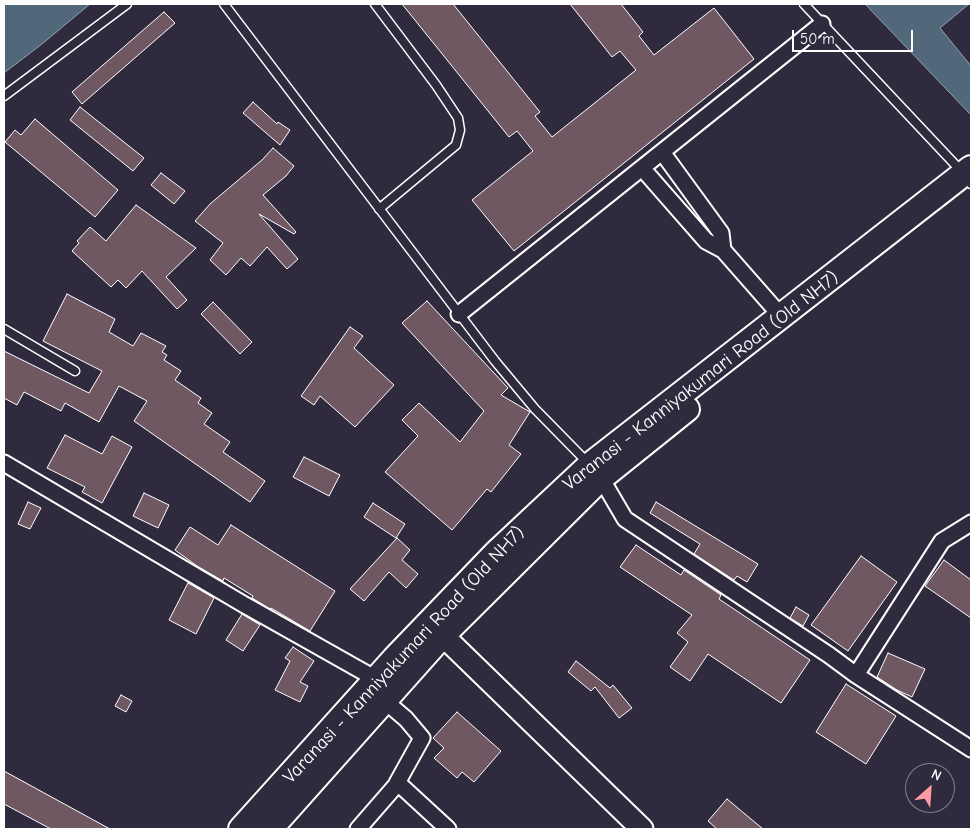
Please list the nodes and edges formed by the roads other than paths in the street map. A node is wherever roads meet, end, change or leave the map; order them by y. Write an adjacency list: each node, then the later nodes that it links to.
1 (127, 4): 6 (lane)
2 (224, 4): 10 (lane)
3 (375, 4): 10 (lane)
4 (804, 4): 5 (lane)
5 (822, 24): 7 (street); 9 (lane)
6 (4, 96)
7 (662, 152): 8 (street); 11 (street)
8 (642, 168): 11 (street); 12 (street)
9 (969, 179): 13 (main road, Varanasi - Kanniyakumari Road (Old NH7)); 17 (main road, Varanasi - Kanniyakumari Road (Old NH7))
10 (379, 209): 12 (lane)
11 (723, 250): 13 (street)
12 (459, 314): 17 (lane)
13 (781, 316): 17 (main road, Varanasi - Kanniyakumari Road (Old NH7))
14 (4, 329): 15 (lane)
15 (75, 371)
16 (4, 463): 21 (street)
17 (596, 471): 19 (main road, Varanasi - Kanniyakumari Road (Old NH7)); 20 (street)
18 (971, 523): 20 (street)
19 (436, 629): 21 (main road, Varanasi - Kanniyakumari Road (Old NH7)); 22 (main road, Varanasi - Kanniyakumari Road (Old NH7)); 29 (street)
20 (856, 675): 23 (street)
21 (376, 679): 25 (main road, Varanasi - Kanniyakumari Road (Old NH7))
22 (385, 701): 24 (street); 26 (main road, Varanasi - Kanniyakumari Road (Old NH7))
23 (971, 748)
24 (397, 783): 27 (street); 28 (street)
25 (241, 829)
26 (270, 829)
27 (358, 829)
28 (448, 829)
29 (642, 829)

